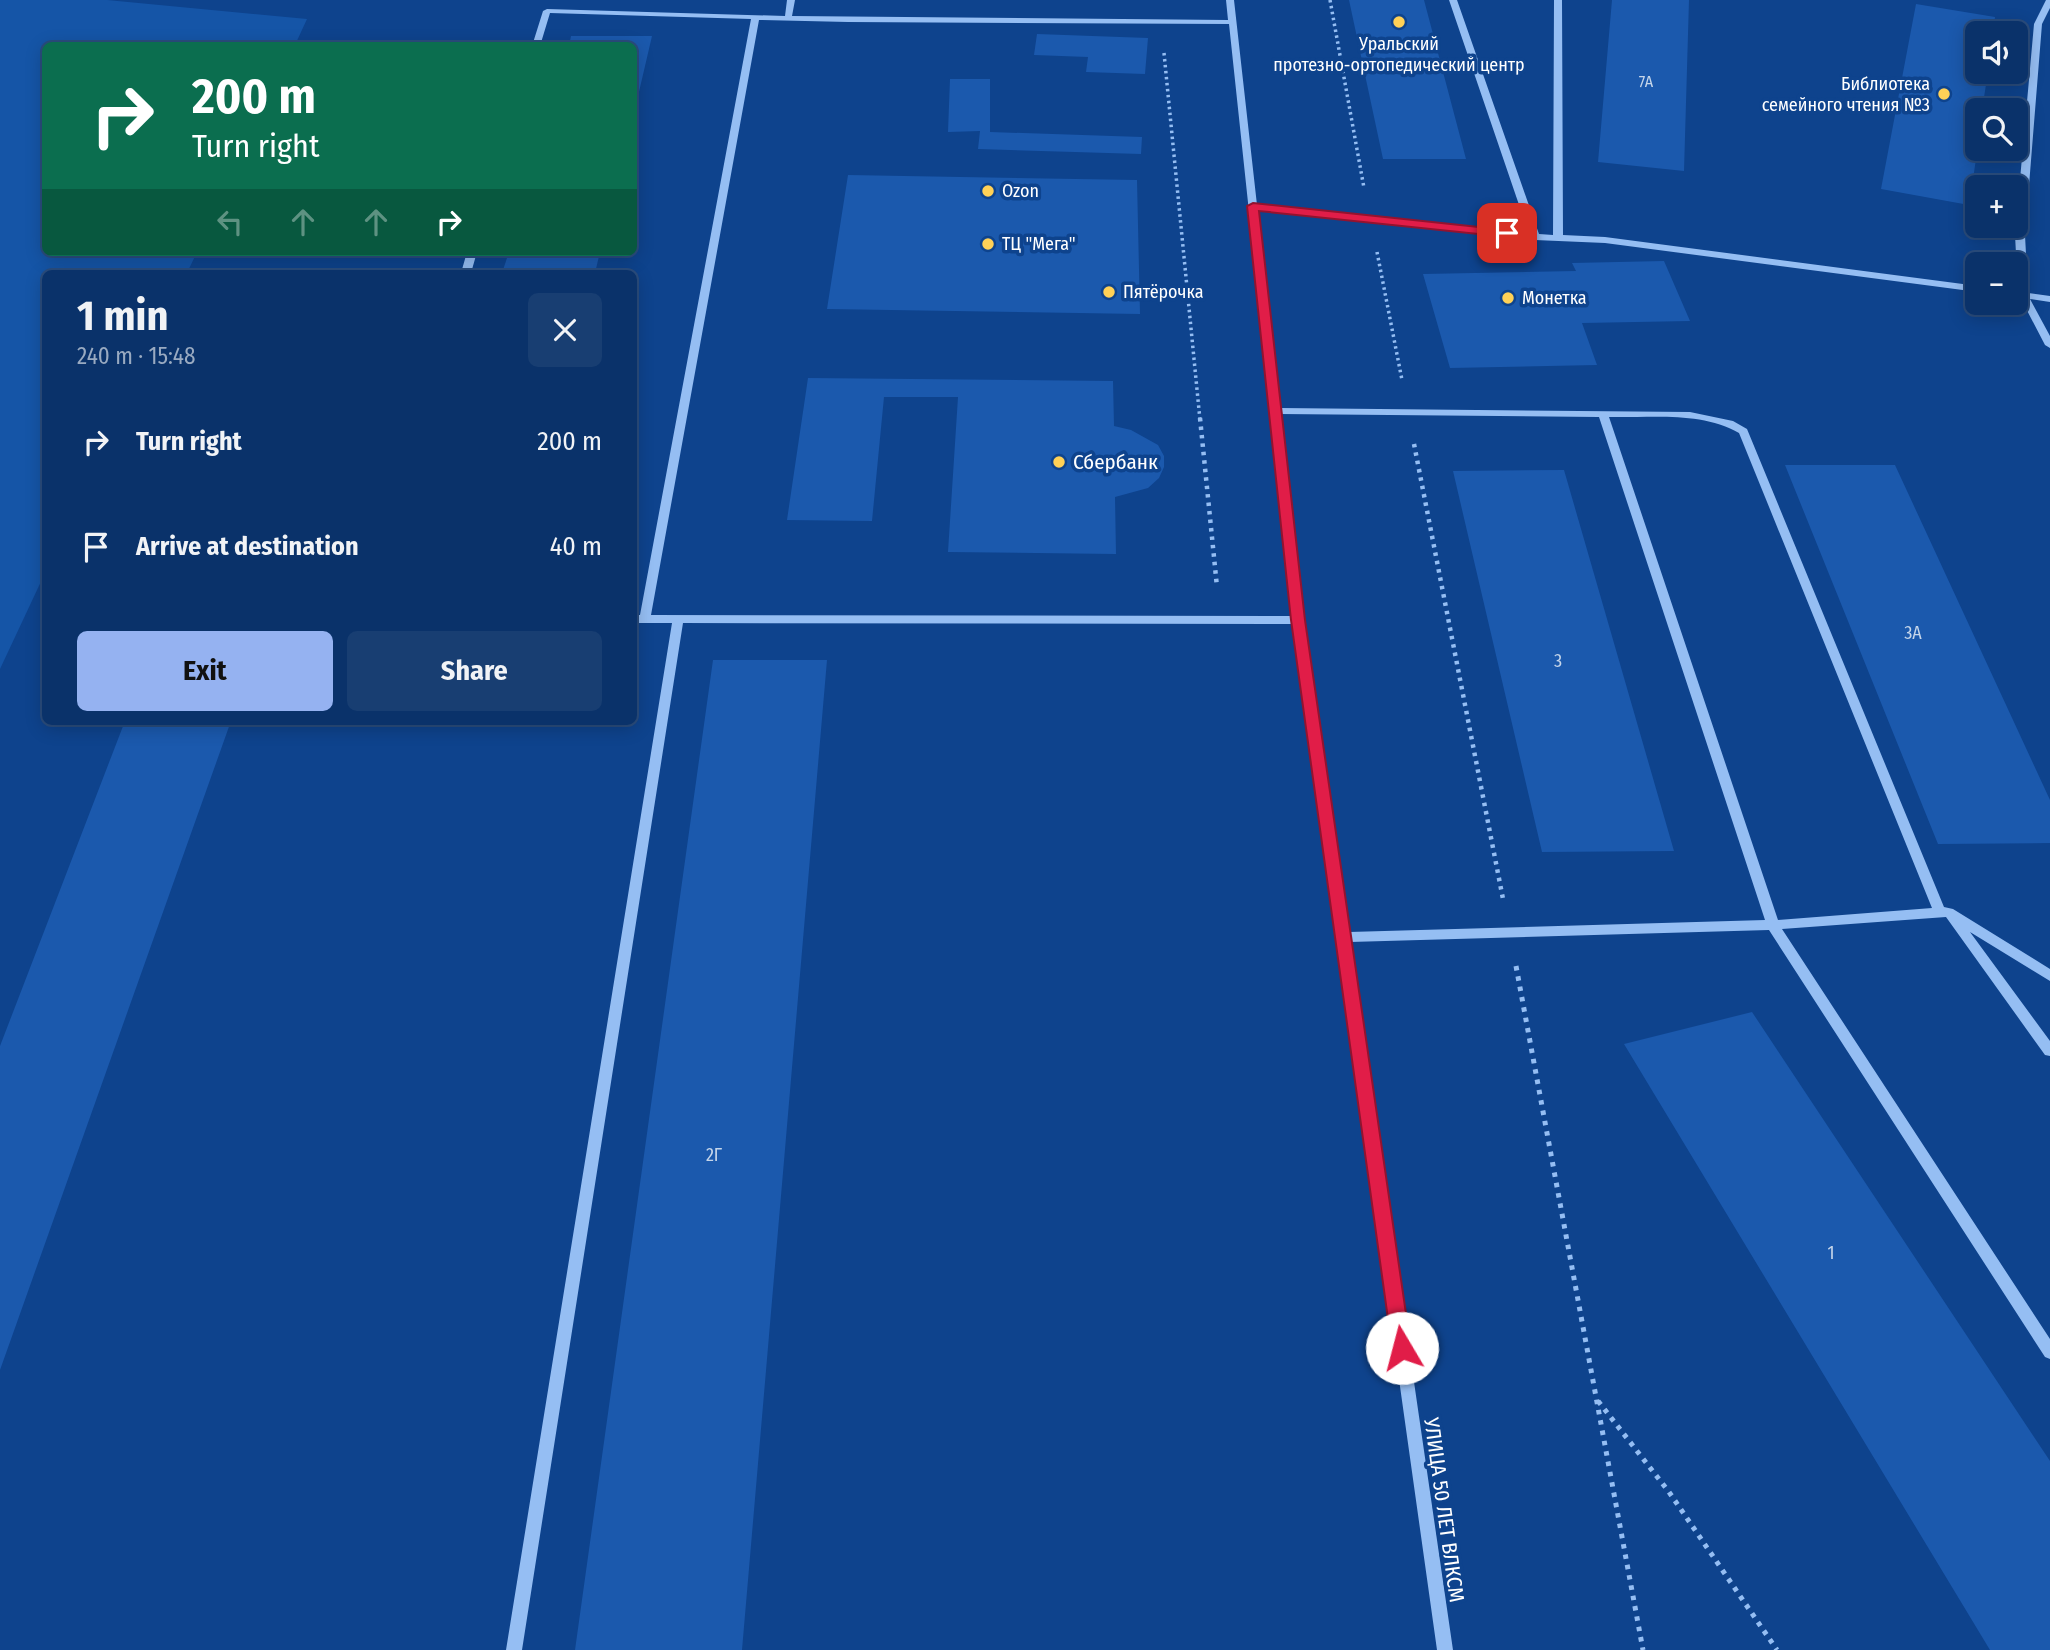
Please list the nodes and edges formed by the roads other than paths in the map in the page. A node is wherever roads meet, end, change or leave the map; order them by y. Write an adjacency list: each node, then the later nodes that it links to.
1 (791, 0): 7 (street)
2 (1230, 0): 8 (street, УЛИЦА 50 ЛЕТ ВЛКСМ)
3 (1453, 0): 13 (street)
4 (1558, 0): 14 (street)
5 (2050, 0): 10 (street)
6 (755, 18): 7 (street); 11 (street); 23 (street)
7 (788, 19): 8 (street)
8 (1233, 22): 12 (street, УЛИЦА 50 ЛЕТ ВЛКСМ)
9 (2050, 23): 10 (lane)
10 (2038, 24): 15 (street)
11 (537, 42)
12 (1253, 206): 13 (street); 21 (street, УЛИЦА 50 ЛЕТ ВЛКСМ)
13 (1535, 237): 14 (street)
14 (1558, 237): 16 (street)
15 (2020, 252)
16 (1965, 287)
17 (2028, 295): 18 (street)
18 (2050, 299)
19 (2028, 309): 20 (street)
20 (2050, 345)
21 (1276, 411): 22 (street); 25 (street, УЛИЦА 50 ЛЕТ ВЛКСМ)
22 (1604, 415): 26 (street); 27 (lane)
23 (639, 619): 24 (street)
24 (677, 619): 25 (street); 32 (street)
25 (1298, 620): 28 (street, УЛИЦА 50 ЛЕТ ВЛКСМ)
26 (1949, 912): 27 (street); 29 (street); 30 (street)
27 (1773, 925): 28 (street); 31 (street)
28 (1343, 937): 33 (street, УЛИЦА 50 ЛЕТ ВЛКСМ)
29 (2050, 976)
30 (2050, 1051)
31 (2050, 1352)
32 (514, 1650)
33 (1445, 1650)

